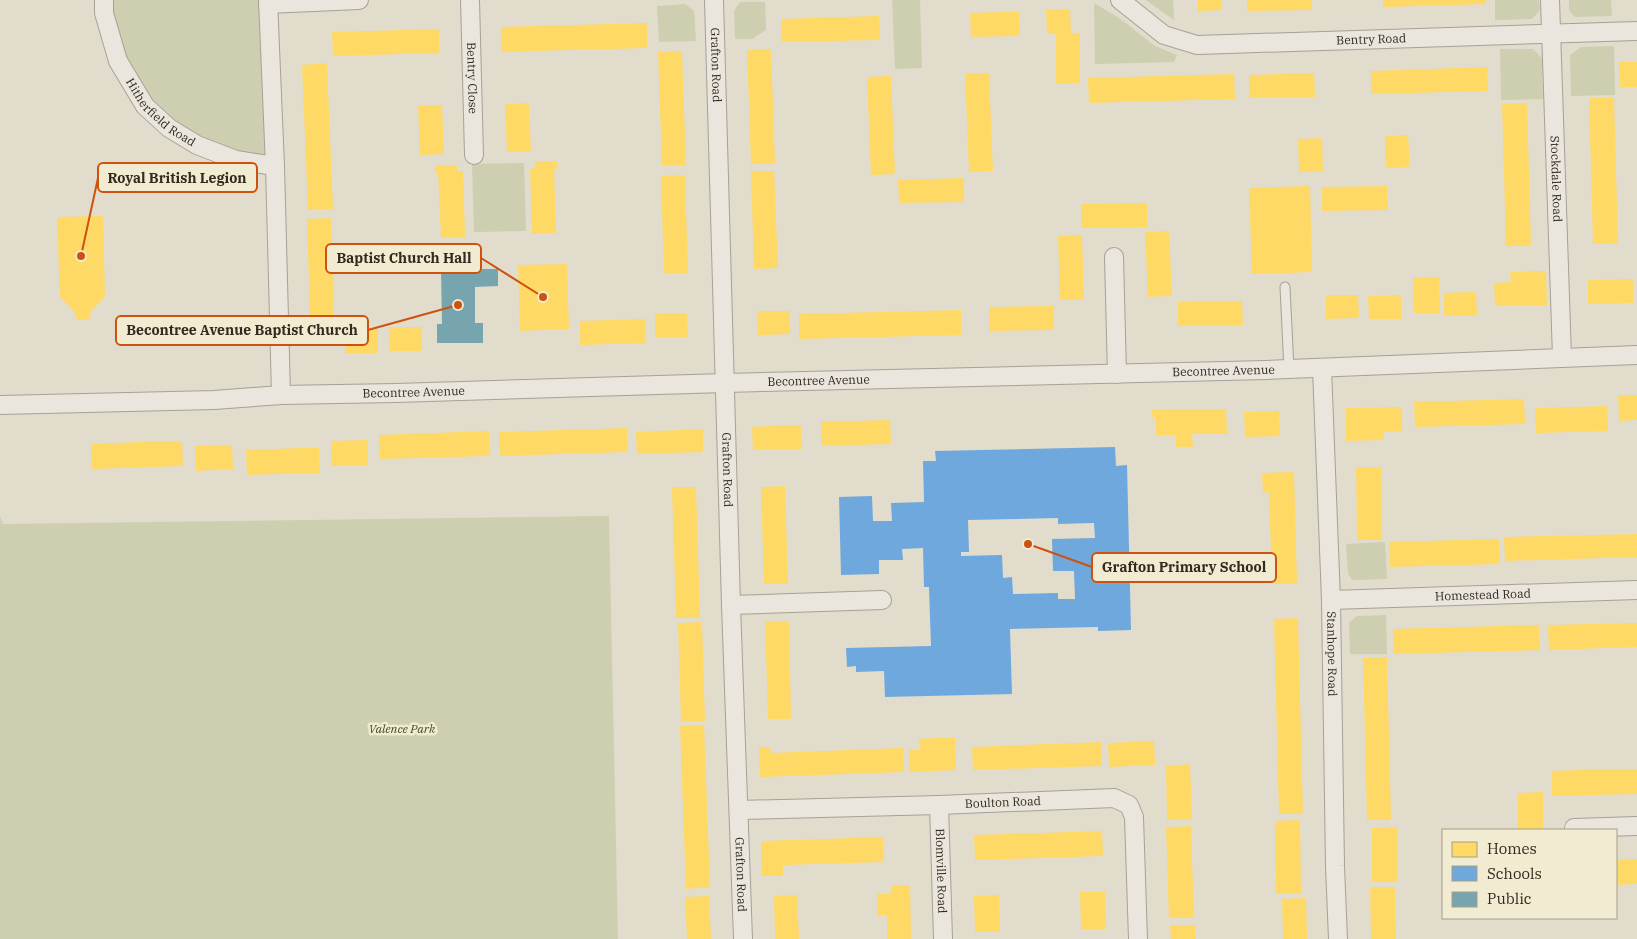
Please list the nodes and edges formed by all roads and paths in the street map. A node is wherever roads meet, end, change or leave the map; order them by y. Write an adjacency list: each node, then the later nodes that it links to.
1 (104, 0): 11 (street, Hitherfield Road)
2 (359, 0): 7 (street)
3 (470, 0): 10 (street, Bentry Close)
4 (714, 0): 19 (street, Grafton Road)
5 (1120, 0): 9 (street, Bentry Road)
6 (1550, 0): 9 (street, Stockdale Road)
7 (268, 2): 11 (street)
8 (1637, 31): 9 (street, Bentry Road)
9 (1552, 33): 15 (street, Stockdale Road)
10 (474, 155)
11 (275, 166): 20 (street)
12 (1114, 257): 18 (street)
13 (1286, 287): 17 (lane)
14 (1637, 355): 15 (street, Becontree Avenue)
15 (1562, 358): 16 (street, Becontree Avenue)
16 (1322, 368): 17 (street, Becontree Avenue); 24 (street, Stanhope Road)
17 (1289, 370): 18 (street, Becontree Avenue)
18 (1117, 374): 19 (street, Becontree Avenue)
19 (725, 383): 20 (street, Becontree Avenue); 25 (street, Grafton Road)
20 (281, 395): 21 (street, Becontree Avenue)
21 (0, 404)
22 (1637, 590): 24 (street, Homestead Road)
23 (882, 600): 25 (street)
24 (1331, 600): 33 (street, Stanhope Road)
25 (731, 605): 27 (street, Grafton Road)
26 (939, 804): 27 (street, Boulton Road); 31 (street, Blomville Road); 32 (street, Boulton Road)
27 (739, 810): 30 (street, Grafton Road)
28 (1637, 826): 29 (street)
29 (1574, 828)
30 (743, 939)
31 (943, 939)
32 (1138, 939)
33 (1338, 939)

